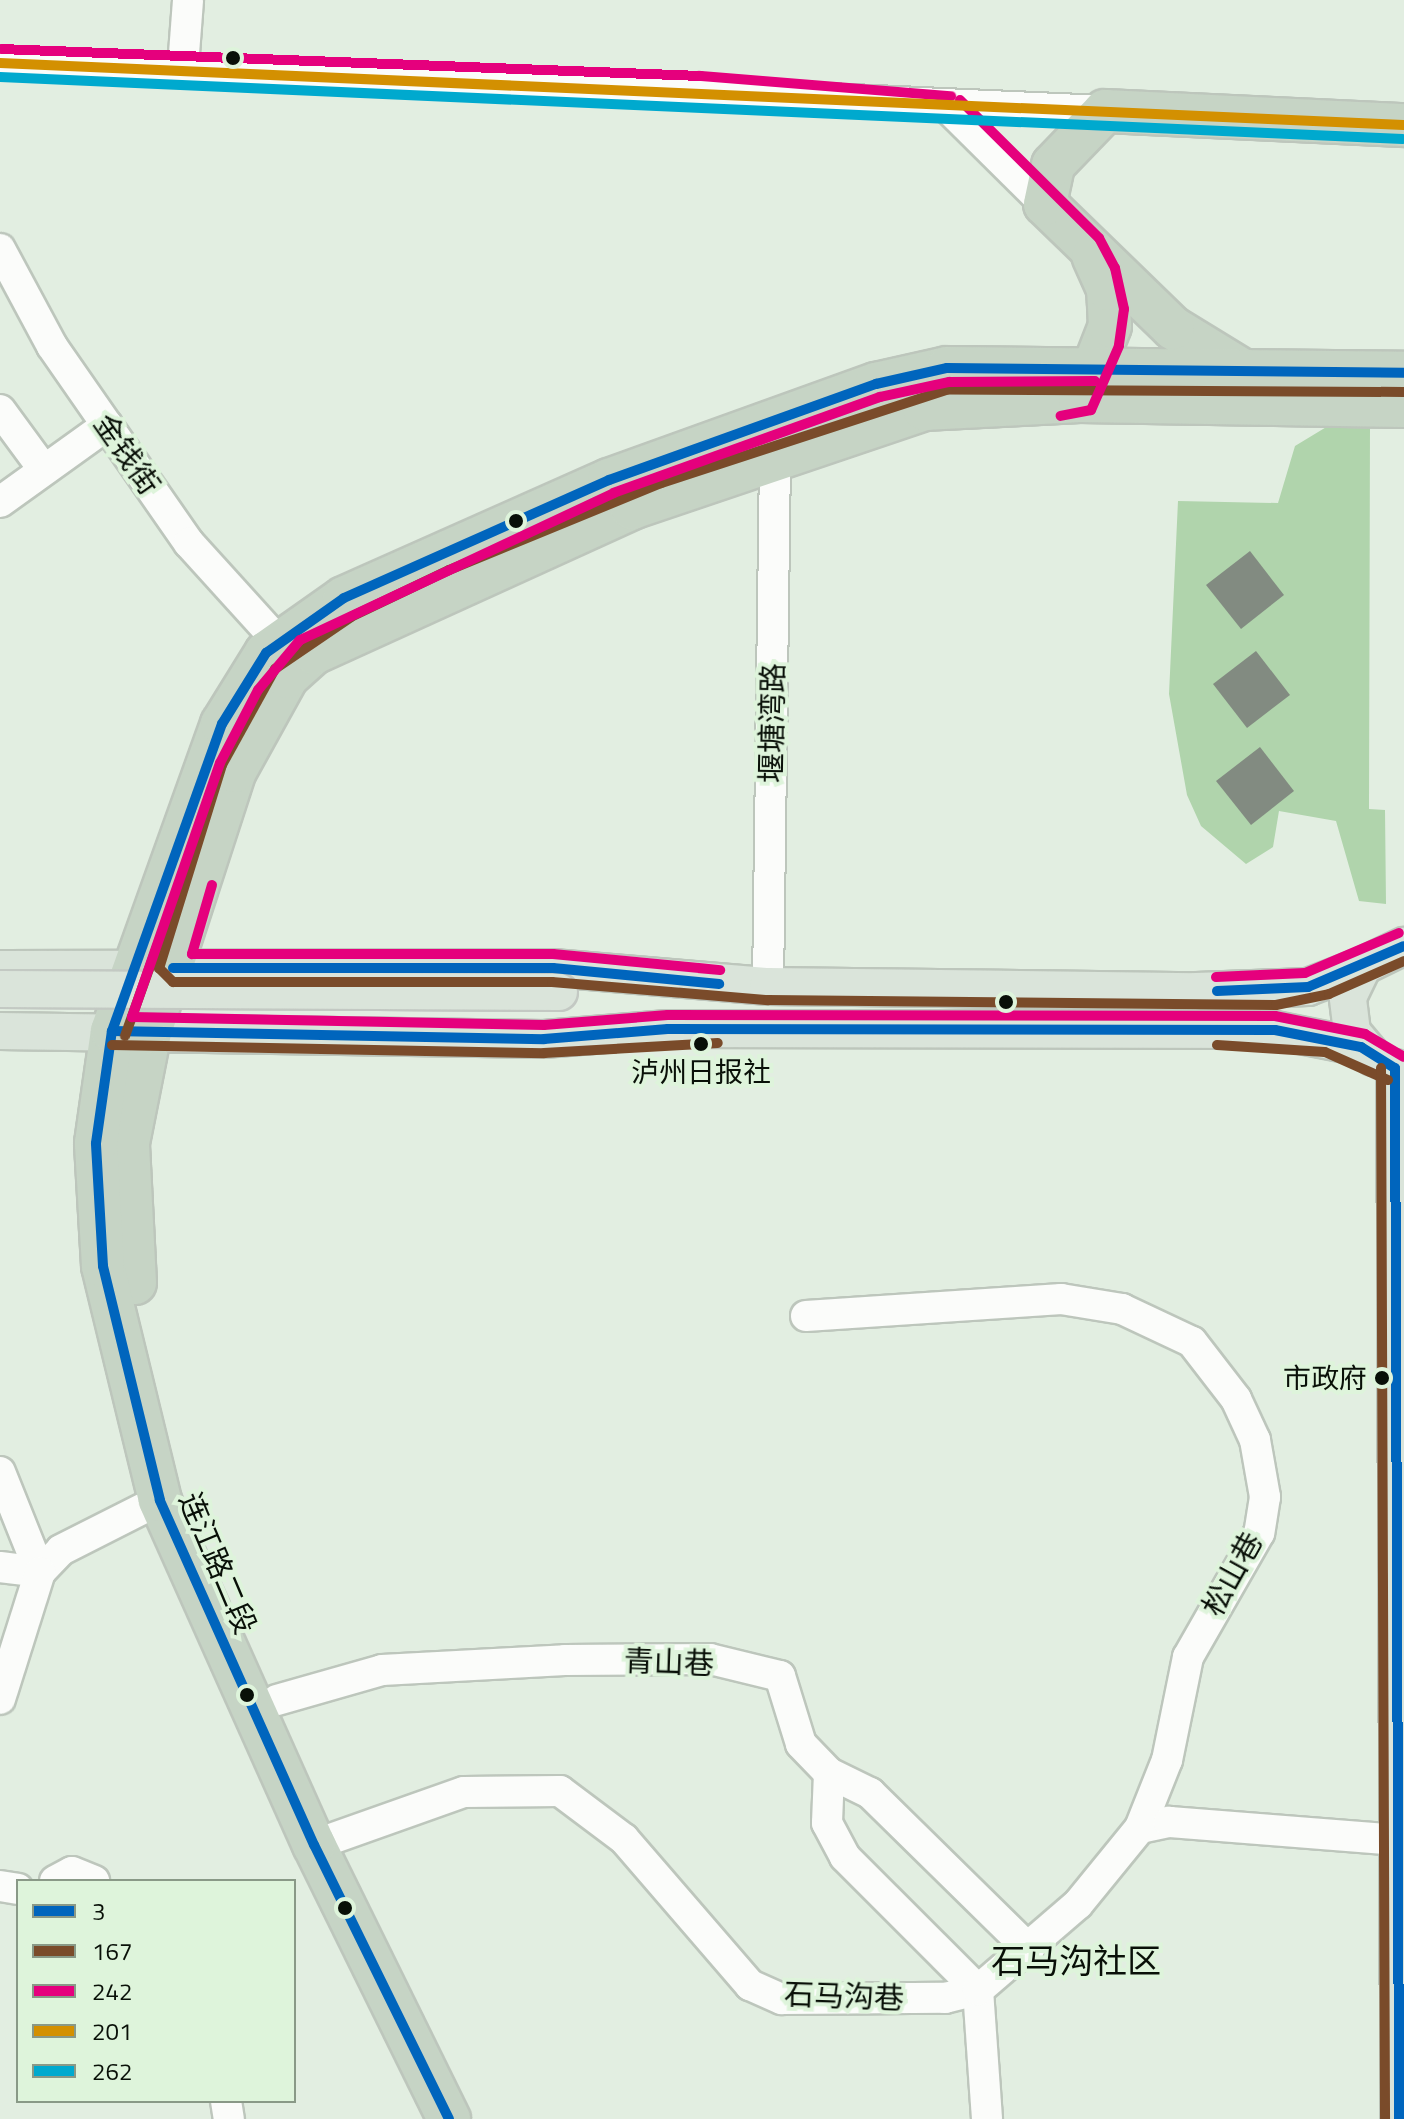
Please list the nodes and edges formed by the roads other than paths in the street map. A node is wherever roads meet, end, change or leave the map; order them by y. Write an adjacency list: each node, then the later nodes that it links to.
1 (188, 0): 3 (street)
2 (0, 63): 3 (street)
3 (183, 67): 4 (street)
4 (950, 110): 5 (street); 7 (street)
5 (1105, 111): 6 (highway); 7 (highway)
6 (1404, 125)
7 (1045, 204): 8 (highway)
8 (1089, 248): 11 (highway); 13 (highway)
9 (0, 249): 10 (street, 金钱街)
10 (9, 290): 16 (street, 金钱街)
11 (1242, 371): 12 (highway); 13 (highway)
12 (1404, 373)
13 (1088, 384): 14 (highway); 17 (highway); 20 (highway)
14 (1404, 406)
15 (0, 410): 18 (street)
16 (107, 425): 18 (street); 20 (street, 金钱街)
17 (775, 459): 24 (highway); 28 (street, 堰塘湾路)
18 (44, 470): 19 (street)
19 (0, 502)
20 (278, 641): 24 (highway)
21 (1404, 946): 22 (main road)
22 (1363, 966): 28 (main road); 37 (main road)
23 (245, 967): 24 (main road); 27 (main road); 36 (main road)
24 (155, 968): 25 (main road); 35 (highway, 连江路二段)
25 (0, 969)
26 (0, 980): 32 (main road)
27 (668, 982): 28 (main road); 30 (main road)
28 (768, 986)
29 (0, 989): 30 (main road, bridge)
30 (558, 1003): 31 (main road); 33 (main road)
31 (0, 1010)
32 (0, 1020)
33 (668, 1029): 36 (main road); 37 (main road)
34 (0, 1031): 35 (main road)
35 (131, 1032): 36 (main road); 41 (highway, 连江路二段); 45 (highway, 连江路二段)
36 (254, 1034)
37 (1361, 1047): 38 (main road)
38 (1399, 1068): 49 (main road)
39 (806, 1316): 47 (street, 松山巷)
40 (0, 1472): 43 (street)
41 (160, 1500): 43 (street); 48 (highway, 连江路二段)
42 (0, 1567): 43 (street)
43 (40, 1572): 44 (street)
44 (0, 1699)
45 (277, 1700): 46 (street, 青山巷); 48 (highway, 连江路二段)
46 (829, 1773): 52 (street, 青山巷); 53 (street)
47 (1140, 1828): 49 (street); 52 (street, 石马沟巷)
48 (327, 1840): 53 (street, 石马沟巷); 54 (highway, 连江路二段); 55 (highway, 连江路二段)
49 (1398, 1840): 57 (main road)
50 (59, 1879): 51 (street)
51 (89, 1879)
52 (1029, 1949): 53 (street, 石马沟巷)
53 (978, 1990): 56 (street)
54 (449, 2119)
55 (479, 2119)
56 (987, 2119)
57 (1399, 2119)

